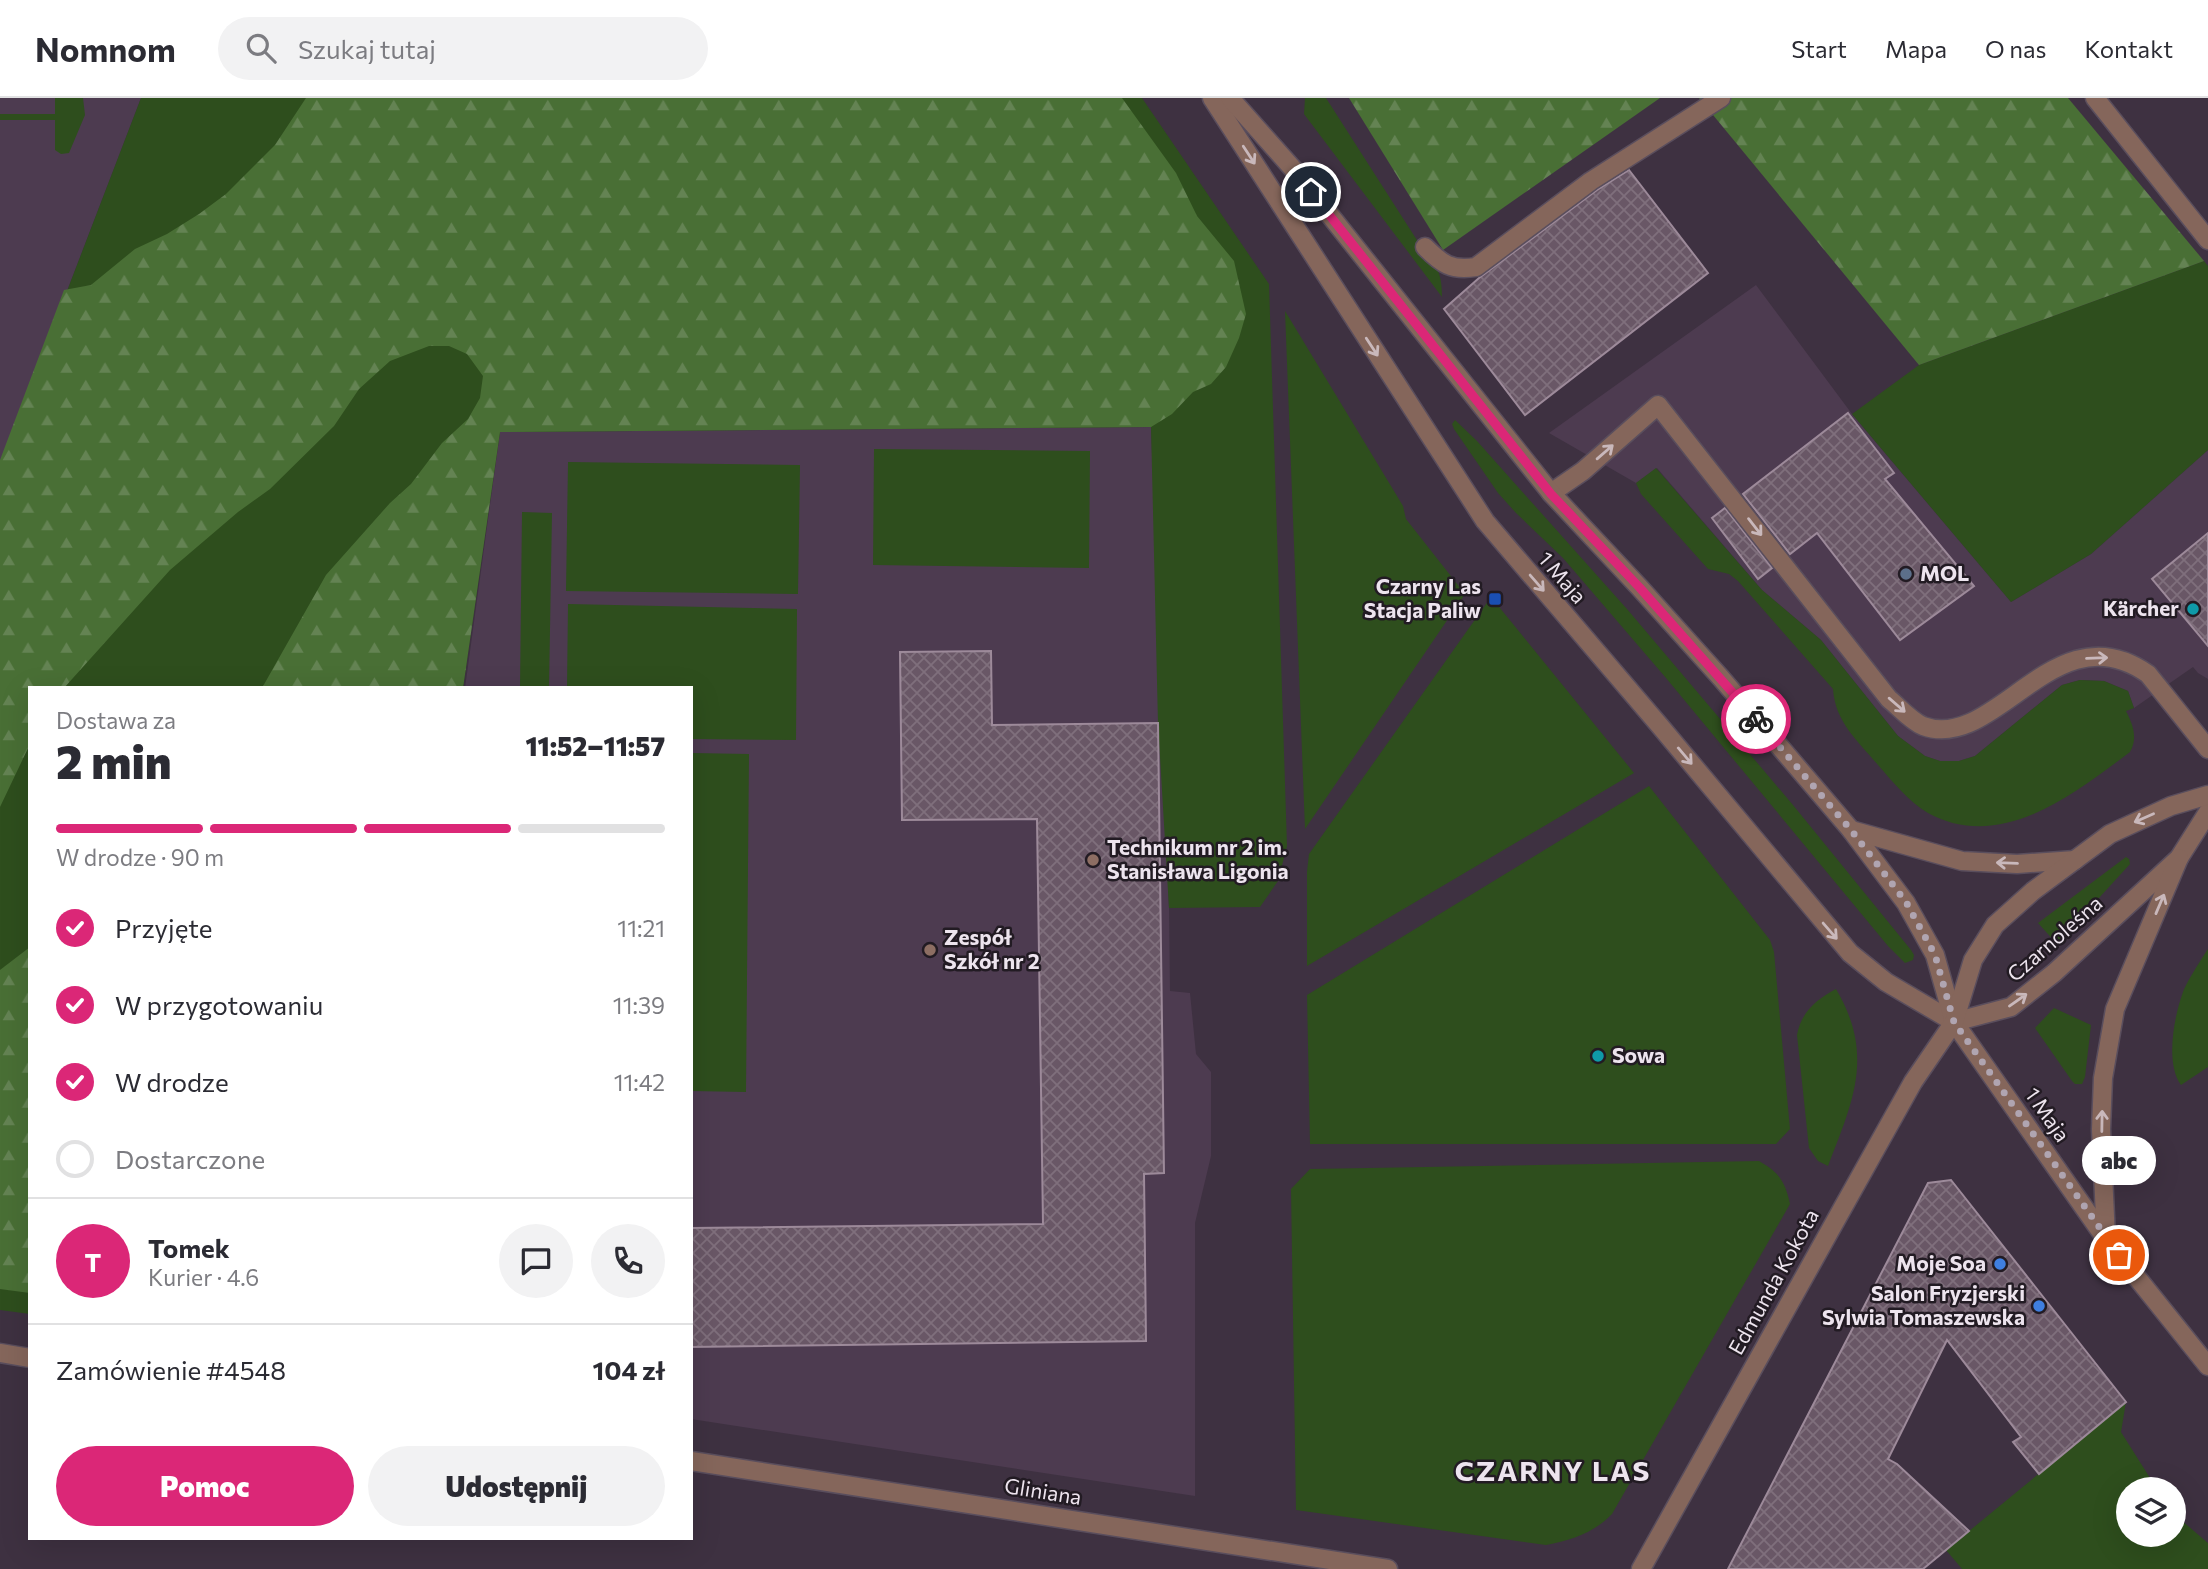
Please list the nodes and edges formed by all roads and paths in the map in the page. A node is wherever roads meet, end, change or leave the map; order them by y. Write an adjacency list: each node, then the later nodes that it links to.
1 (1212, 98): 14 (street, 1 Maja, one-way to 14)
2 (1230, 98): 7 (street, 1 Maja)
3 (1721, 98): 6 (street)
4 (2095, 98): 5 (street)
5 (2205, 229)
6 (1425, 247)
7 (1551, 494): 8 (street, one-way to 8); 11 (street, 1 Maja)
8 (2208, 749)
9 (2208, 795): 13 (street, Czarnoleśna, one-way to 13)
10 (2208, 812): 12 (street, Czarnoleśna)
11 (1851, 830): 13 (street, one-way to 11); 14 (street, 1 Maja)
12 (2179, 858): 14 (street, Czarnoleśna, one-way to 12); 15 (street, one-way to 12)
13 (2075, 860): 14 (street, Czarnoleśna)
14 (1954, 1022): 15 (street, 1 Maja); 21 (street, Edmunda Kokota)
15 (2106, 1239): 18 (street, 1 Maja)
16 (0, 1353): 17 (street)
17 (28, 1358)
18 (2208, 1366)
19 (693, 1461): 20 (street, Gliniana)
20 (1388, 1569)
21 (1641, 1569)

